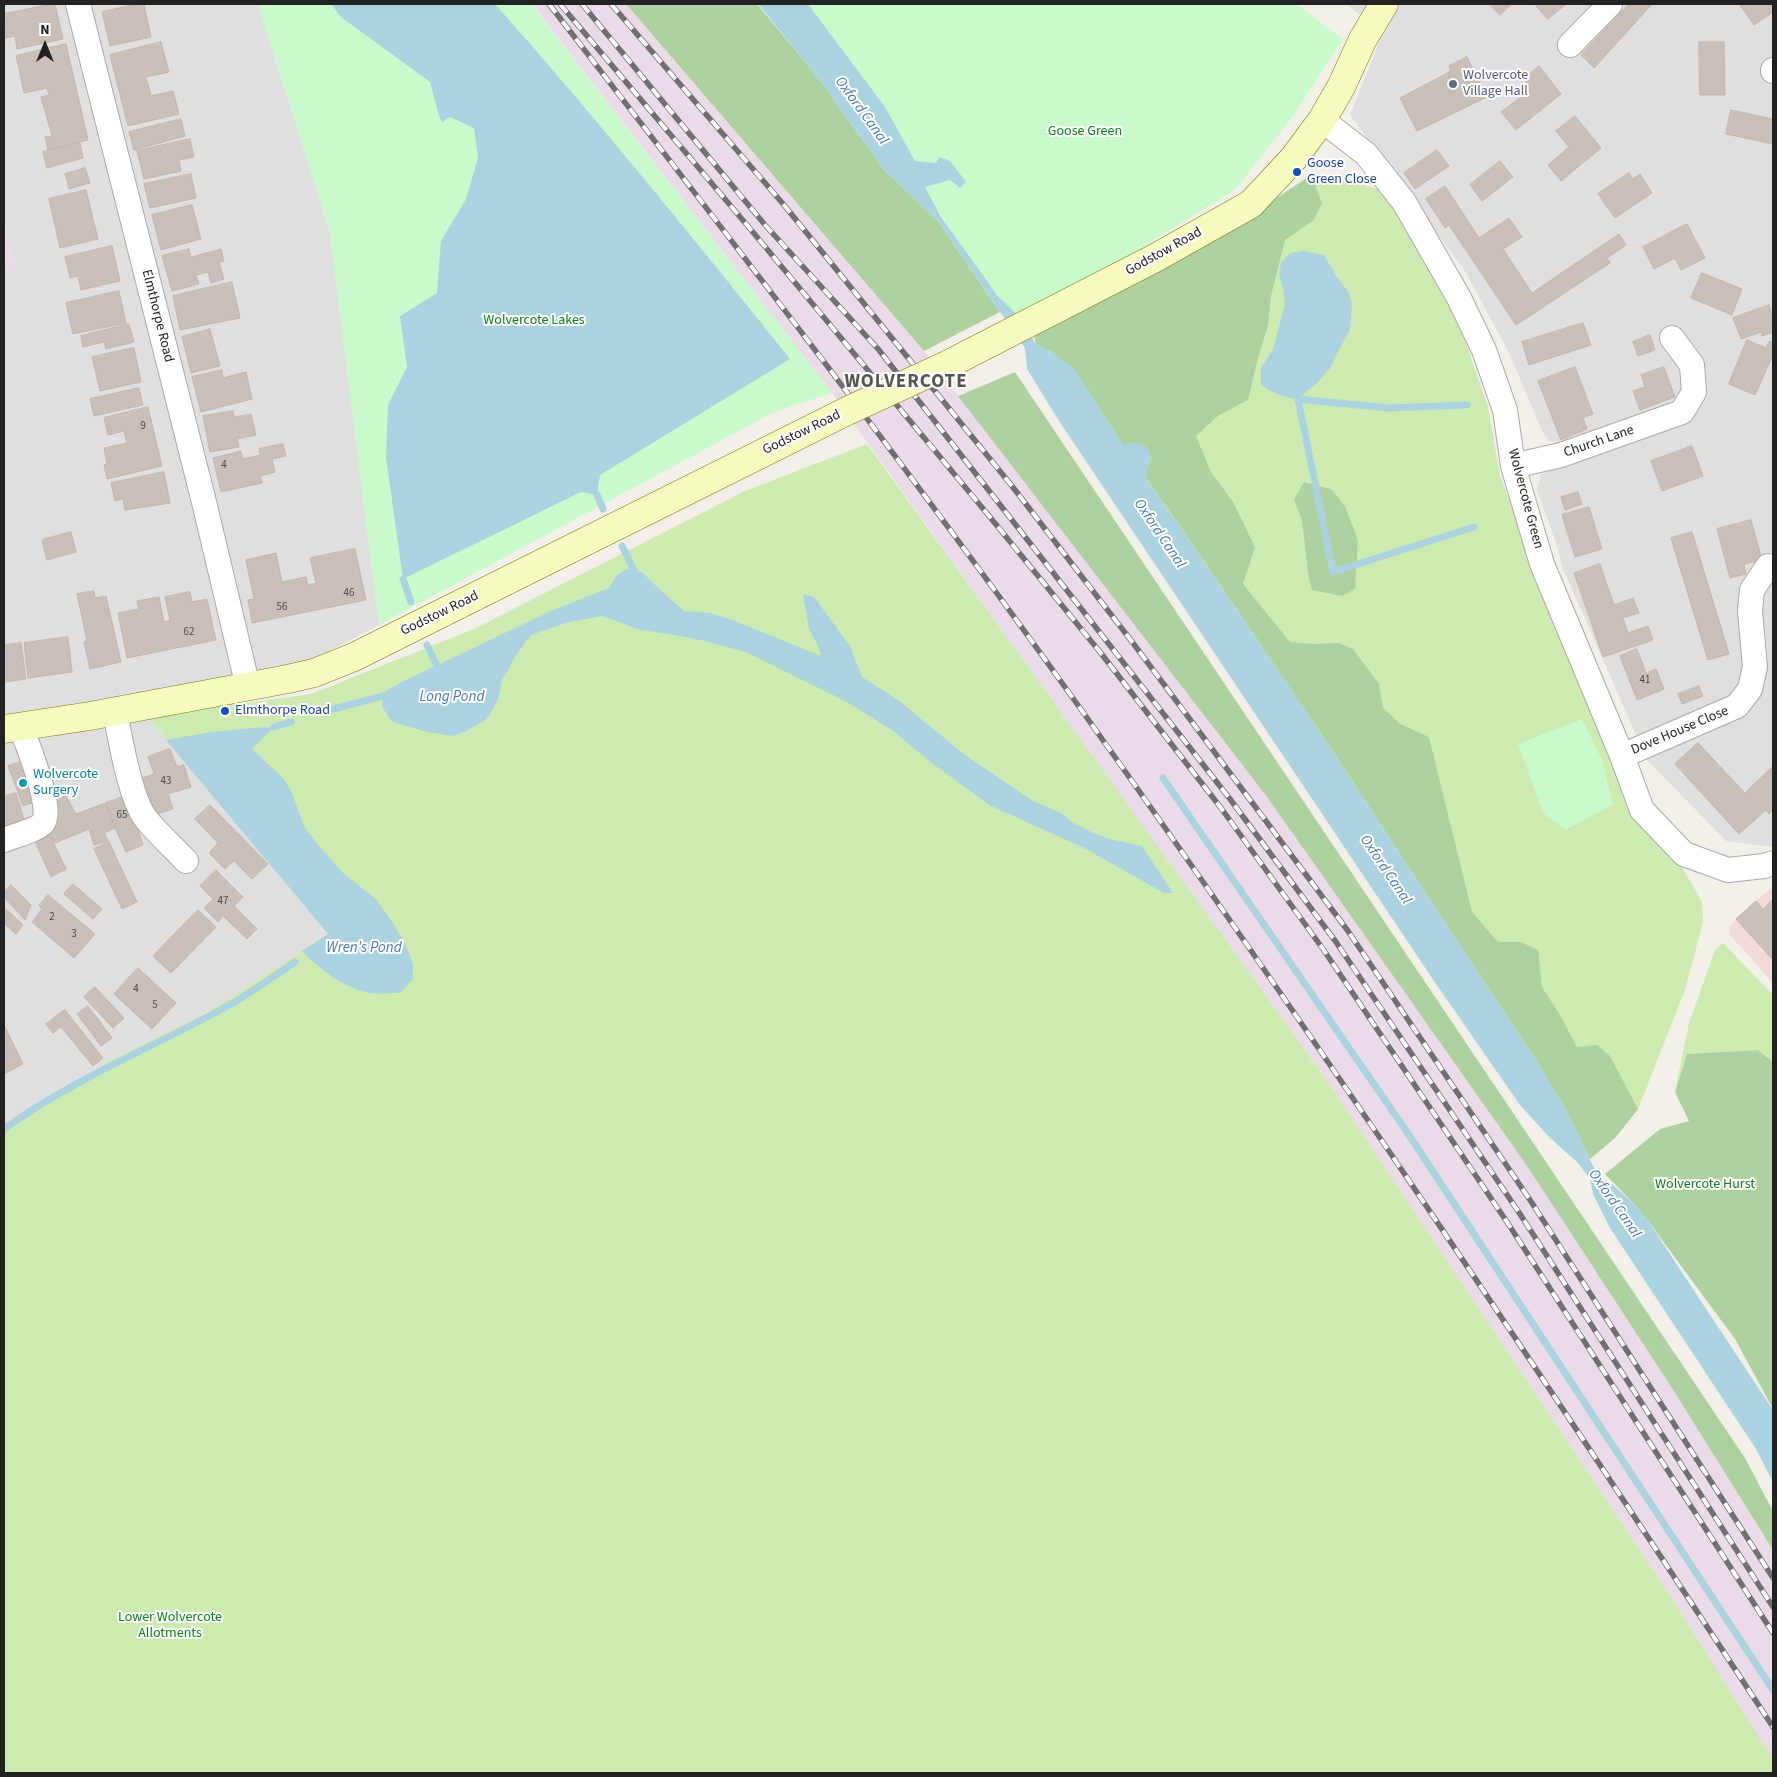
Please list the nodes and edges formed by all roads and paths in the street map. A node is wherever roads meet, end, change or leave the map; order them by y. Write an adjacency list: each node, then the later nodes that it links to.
1 (78, 4): 9 (street, Elmthorpe Road)
2 (1384, 4): 5 (street, Godstow Road)
3 (1610, 4): 4 (street)
4 (1570, 45)
5 (1322, 120): 7 (street, Wolvercote Green); 9 (street, Godstow Road, bridge)
6 (1672, 338): 7 (street, Church Lane)
7 (1513, 466): 12 (street, Wolvercote Green)
8 (1768, 566): 12 (street, Dove House Close)
9 (248, 687): 10 (street, Godstow Road)
10 (116, 711): 11 (street, Godstow Road); 14 (street)
11 (12, 727): 13 (street, Godstow Road)
12 (1622, 756): 15 (street, Wolvercote Green)
13 (4, 840)
14 (186, 861)
15 (1773, 863)

